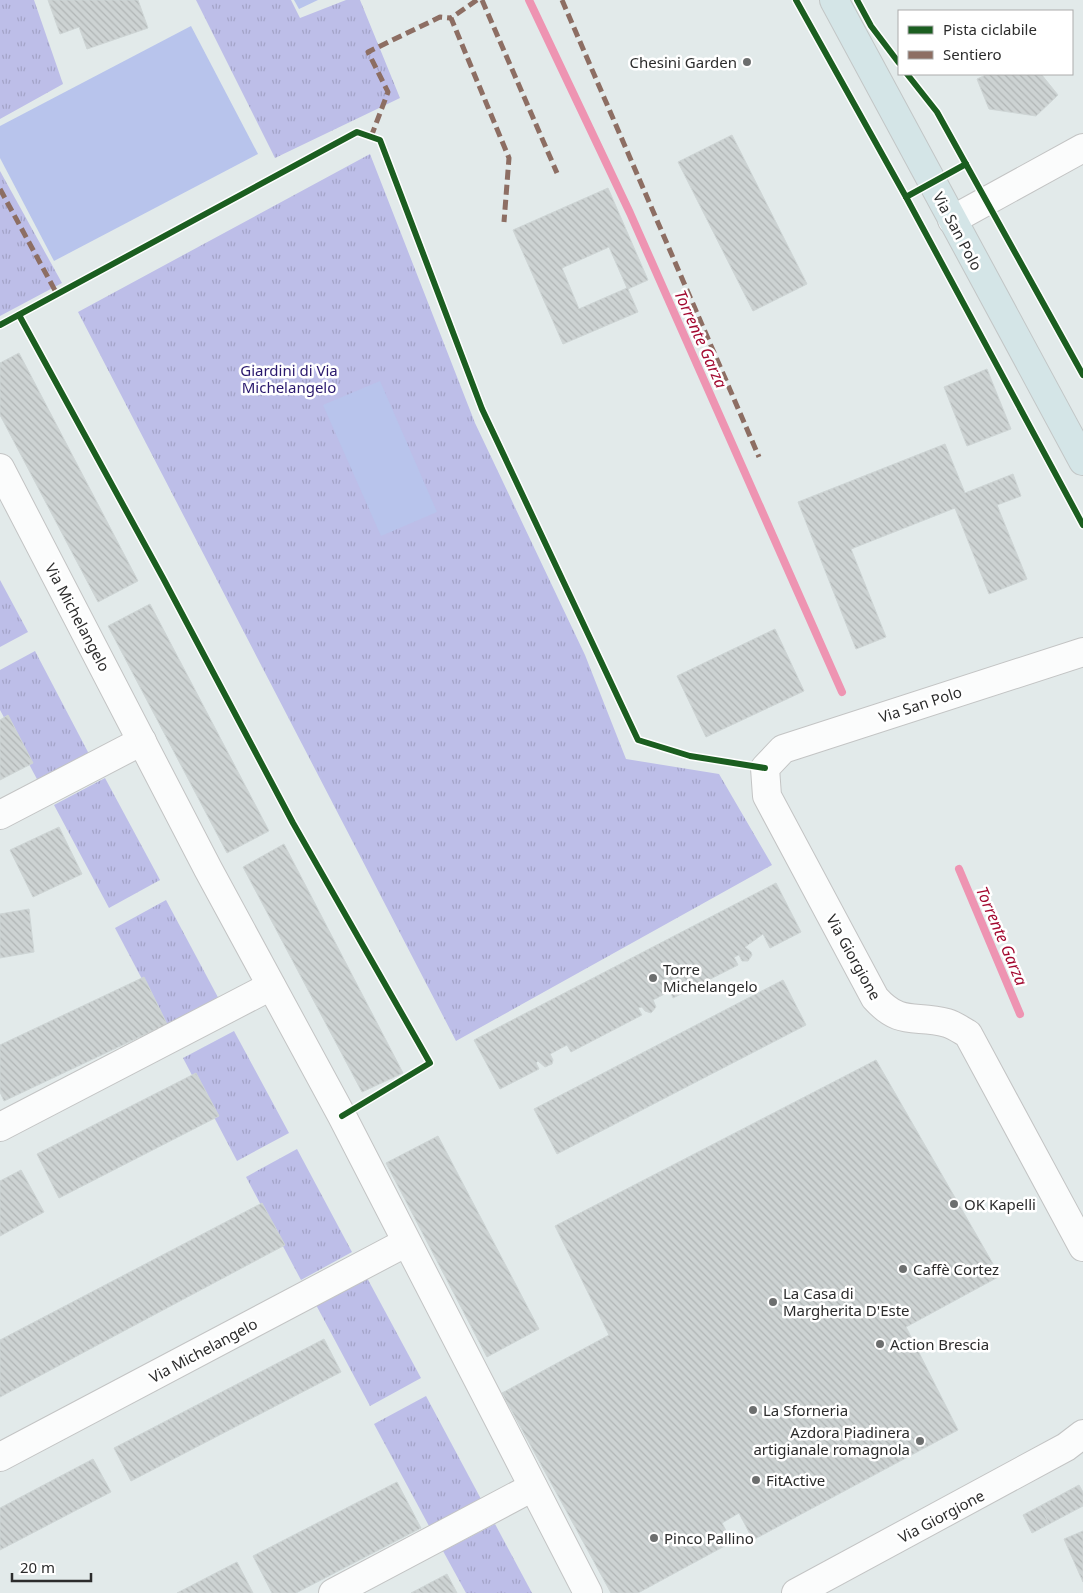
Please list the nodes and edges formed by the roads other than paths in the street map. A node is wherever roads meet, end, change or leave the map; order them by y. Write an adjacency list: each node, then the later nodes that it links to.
1 (834, 0): 3 (main road, Via San Polo)
2 (1083, 148): 3 (street)
3 (952, 220): 4 (main road, Via San Polo)
4 (1083, 461)
5 (0, 468): 6 (street, Via Michelangelo)
6 (6, 496): 8 (street, Via Michelangelo)
7 (1083, 652): 9 (street, Via San Polo)
8 (142, 741): 10 (street); 11 (street, Via Michelangelo)
9 (765, 768): 14 (street, Via Giorgione)
10 (0, 815)
11 (271, 986): 12 (street); 13 (street, Via Michelangelo)
12 (0, 1127)
13 (405, 1243): 16 (street, Via Michelangelo); 17 (street, Via Michelangelo)
14 (1083, 1247)
15 (1083, 1434): 18 (street, Via Giorgione)
16 (0, 1458)
17 (533, 1487): 19 (street); 20 (street, Via Michelangelo)
18 (800, 1592)
19 (333, 1593)
20 (588, 1593)

